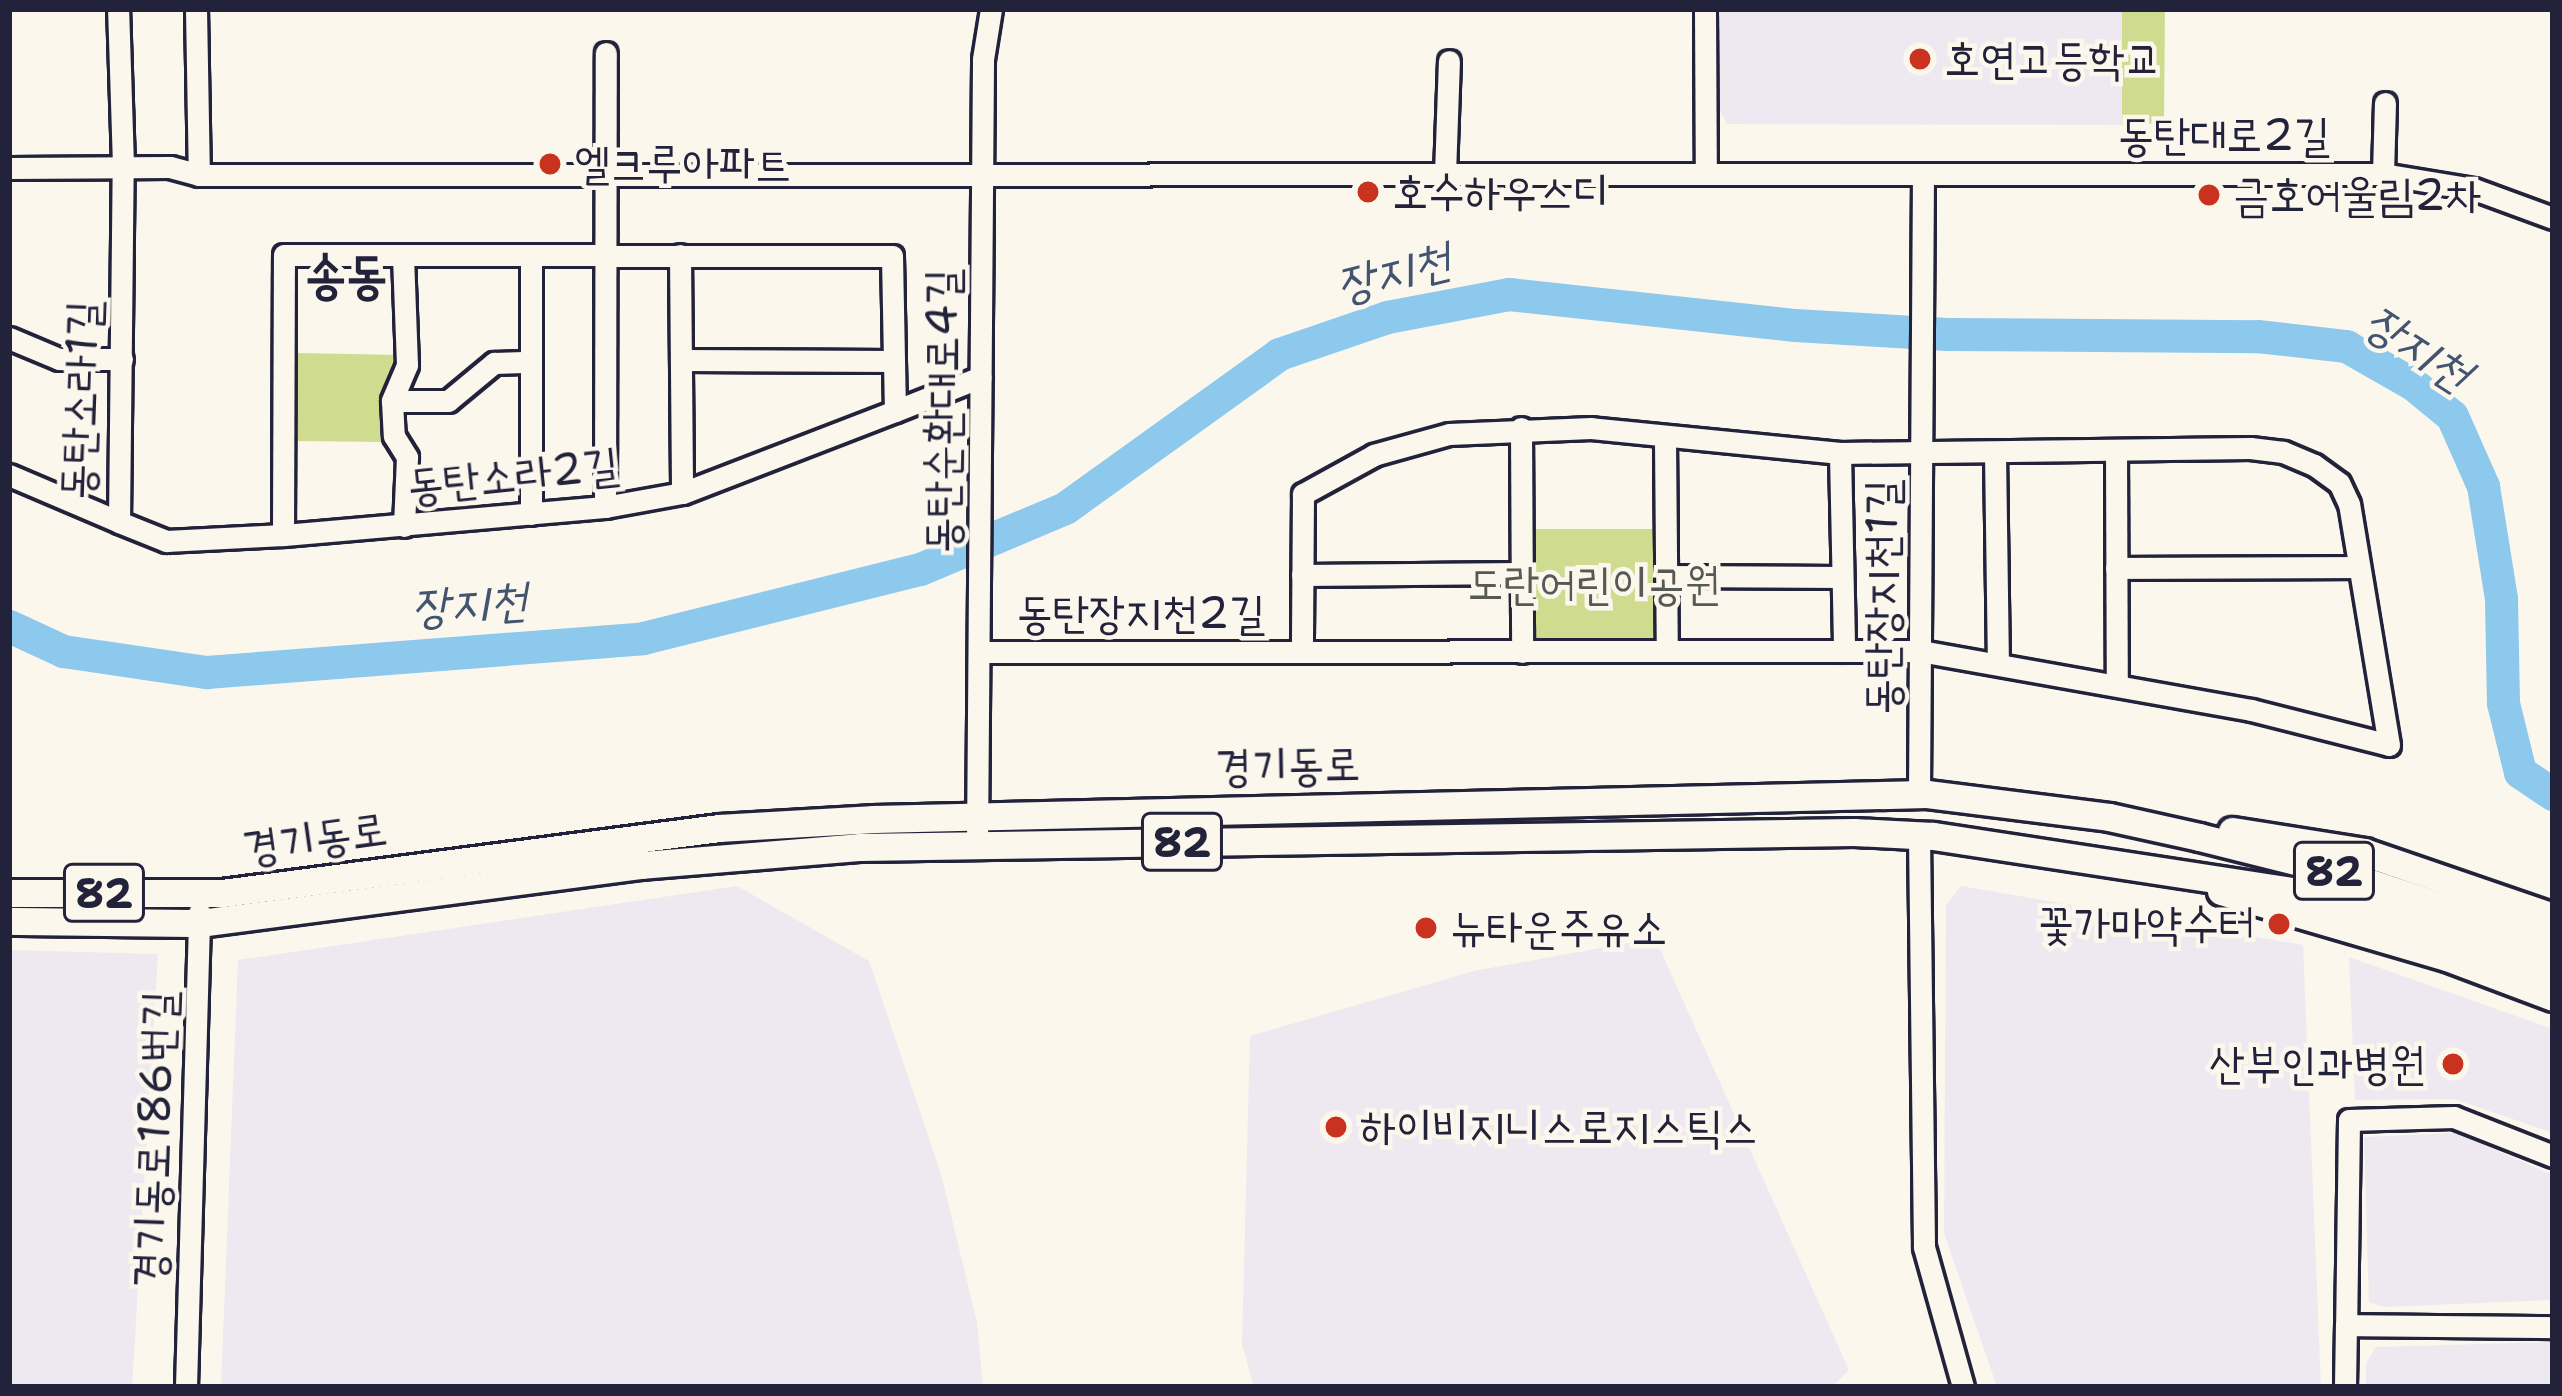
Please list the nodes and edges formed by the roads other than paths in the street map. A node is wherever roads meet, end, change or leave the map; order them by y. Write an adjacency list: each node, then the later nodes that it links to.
1 (118, 9): 8 (street, 동탄소라1길)
2 (196, 9): 15 (street)
3 (992, 9): 10 (street, 동탄순환대로4길)
4 (1705, 9): 12 (street)
5 (606, 53): 16 (street)
6 (1449, 61): 11 (street)
7 (2385, 103): 14 (street)
8 (123, 165): 9 (street); 15 (street); 23 (street, 동탄소라1길)
9 (9, 168)
10 (982, 174): 11 (street, 동탄대로2길); 16 (street, 동탄대로2길); 27 (street, 동탄순환대로4길)
11 (1445, 174): 12 (street, 동탄대로2길)
12 (1706, 174): 13 (street, 동탄대로2길)
13 (1923, 174): 14 (street, 동탄대로2길); 35 (street, 동탄장지천1길)
14 (2383, 174): 17 (street, 동탄대로2길)
15 (200, 175): 16 (street, 동탄대로2길)
16 (605, 175): 18 (street)
17 (2553, 218)
18 (605, 255): 19 (street); 21 (street); 38 (street)
19 (680, 255): 24 (street); 26 (street)
20 (404, 256): 21 (street); 28 (street); 42 (street)
21 (531, 256): 25 (street)
22 (9, 338): 23 (street)
23 (122, 359): 40 (street, 동탄소라1길)
24 (681, 360): 26 (street); 37 (street)
25 (531, 362): 28 (street); 39 (street)
26 (894, 362): 29 (street)
27 (981, 377): 29 (street, 동탄소라2길); 52 (street, 동탄순환대로4길)
28 (392, 400): 41 (street)
29 (895, 411): 37 (street, 동탄소라2길)
30 (1521, 428): 31 (street, 동탄장지천2길); 45 (street); 46 (street, 동탄장지천2길)
31 (1665, 440): 34 (street, 동탄장지천2길); 47 (street)
32 (2116, 450): 33 (street, 동탄장지천2길); 43 (street, 동탄장지천2길); 44 (street)
33 (1995, 452): 35 (street, 동탄장지천2길); 55 (street)
34 (1840, 453): 35 (street, 동탄장지천2길); 48 (street)
35 (1922, 453): 51 (street, 동탄장지천1길)
36 (9, 475): 40 (street, 동탄소라1길)
37 (682, 493): 38 (street, 동탄소라2길)
38 (605, 507): 39 (street, 동탄소라2길)
39 (531, 514): 41 (street, 동탄소라2길)
40 (119, 522): 42 (street, 동탄소라2길)
41 (404, 526): 42 (street, 동탄소라2길)
42 (284, 535)
43 (2358, 567): 44 (street); 56 (street, 동탄장지천2길)
44 (2116, 568): 56 (street)
45 (1522, 573): 46 (street, 동탄장지천2길); 54 (street)
46 (1302, 575): 53 (street, 동탄장지천2길)
47 (1666, 576): 48 (street); 49 (street)
48 (1842, 577): 50 (street)
49 (1667, 651): 50 (street, 동탄장지천2길); 54 (street, 동탄장지천2길)
50 (1844, 651): 51 (street, 동탄장지천2길)
51 (1920, 651): 55 (street, 동탄장지천2길); 57 (street, 동탄장지천1길)
52 (979, 652): 53 (street, 동탄장지천2길); 58 (street, 동탄순환대로4길)
53 (1303, 652): 54 (street, 동탄장지천2길)
54 (1522, 652)
55 (1998, 662): 56 (street, 동탄장지천2길)
56 (2116, 684)
57 (1919, 794): 58 (main road, 경기동로 / 82); 59 (main road, 경기동로 / 82)
58 (979, 814): 61 (street, 동탄순환대로4길); 64 (main road, 경기동로 / 82)
59 (2109, 817): 65 (main road); 68 (main road, 경기동로 / 82)
60 (1918, 836): 61 (main road, 경기동로 / 82); 62 (main road, 경기동로 / 82); 75 (street)
61 (977, 844): 67 (main road, 경기동로 / 82)
62 (2166, 870): 69 (main road, 경기동로 / 82); 70 (main road)
63 (9, 893): 64 (main road, 경기동로 / 82)
64 (200, 894): 67 (street, 경기동로186번길)
65 (2553, 917)
66 (9, 921): 67 (main road, 경기동로 / 82)
67 (199, 923): 74 (street, 경기동로186번길)
68 (2553, 944)
69 (2553, 970)
70 (2553, 997)
71 (2553, 1156): 72 (street)
72 (2346, 1325): 73 (street); 76 (street)
73 (2553, 1327)
74 (186, 1387)
75 (1963, 1387)
76 (2345, 1387)

